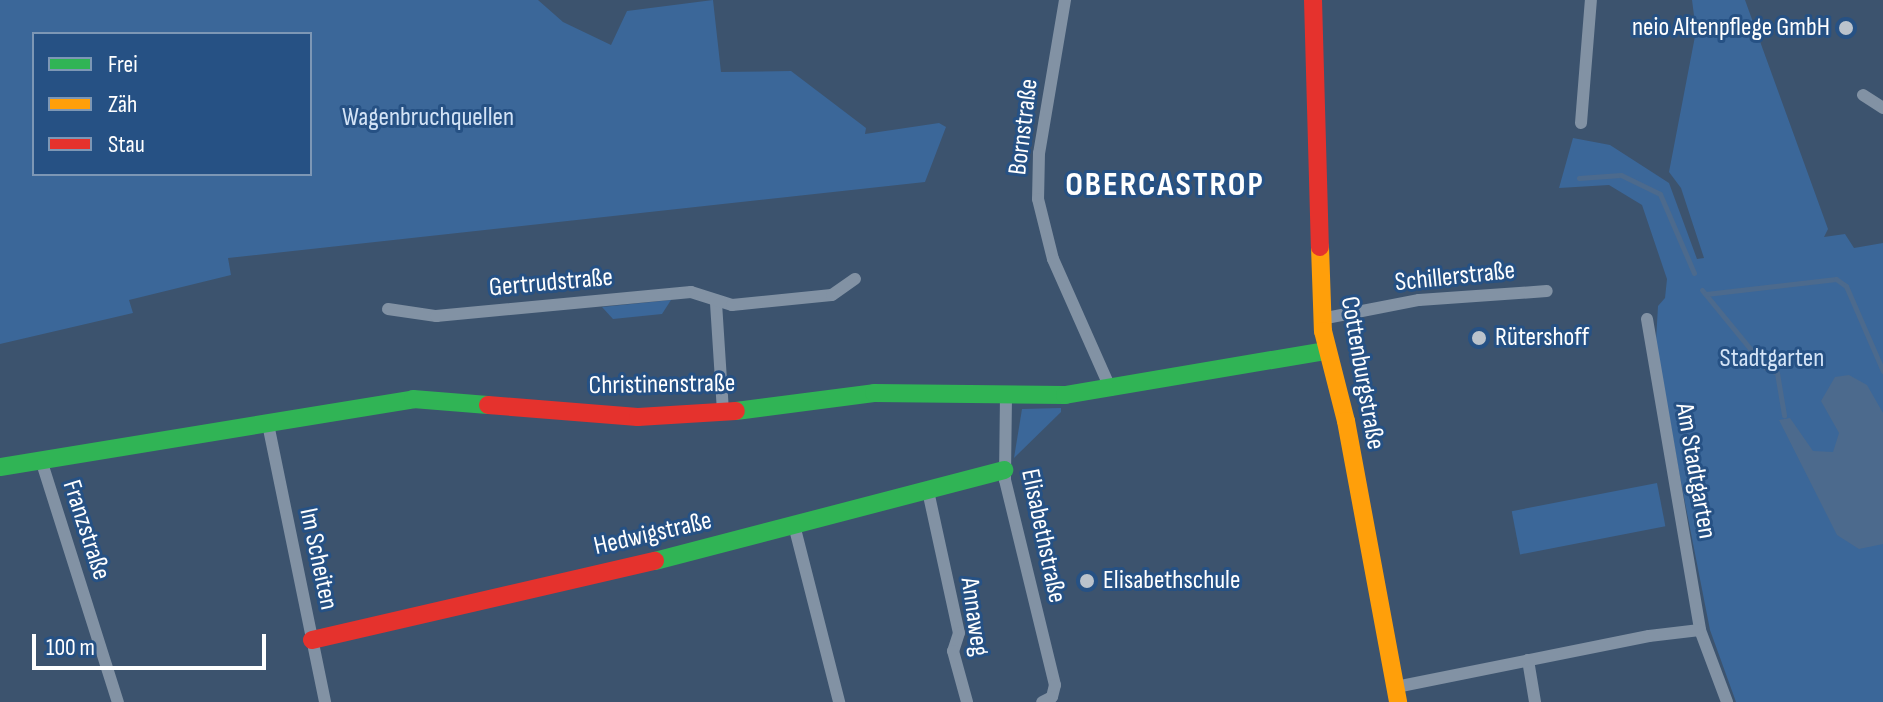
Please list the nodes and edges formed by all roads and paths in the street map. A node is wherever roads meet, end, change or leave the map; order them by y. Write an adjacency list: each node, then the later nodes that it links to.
1 (1065, 0): 14 (street, Bornstraße)
2 (1313, 0): 11 (street, Cottenburgstraße)
3 (1591, 0): 6 (street)
4 (1863, 95): 5 (street)
5 (1883, 108)
6 (1581, 123)
7 (855, 279): 9 (street, Gertrudstraße)
8 (1547, 291): 11 (street, Schillerstraße)
9 (716, 303): 10 (street, Gertrudstraße); 16 (street)
10 (388, 309)
11 (1321, 319): 13 (street, Cottenburgstraße)
12 (1647, 319): 23 (street, Am Stadtgarten)
13 (1326, 351): 14 (street, Christinenstraße); 26 (street, Cottenburgstraße)
14 (1111, 390): 15 (street, Christinenstraße)
15 (1006, 395): 16 (street, Christinenstraße); 20 (street, Elisabethstraße)
16 (723, 412): 17 (street, Christinenstraße)
17 (268, 424): 18 (street, Christinenstraße); 24 (street, Im Scheiten)
18 (42, 463): 19 (street, Christinenstraße); 27 (street, Franzstraße)
19 (0, 467)
20 (1004, 470): 21 (street, Hedwigstraße); 31 (street, Elisabethstraße)
21 (928, 491): 22 (street, Hedwigstraße); 30 (street, Annaweg)
22 (794, 525): 24 (street, Hedwigstraße); 29 (street)
23 (1700, 630): 25 (street); 33 (street, Am Stadtgarten)
24 (312, 640): 28 (street, Im Scheiten)
25 (1528, 660): 26 (street); 32 (street)
26 (1397, 695)
27 (118, 702)
28 (325, 702)
29 (839, 702)
30 (967, 702)
31 (1042, 702)
32 (1535, 702)
33 (1727, 702)

